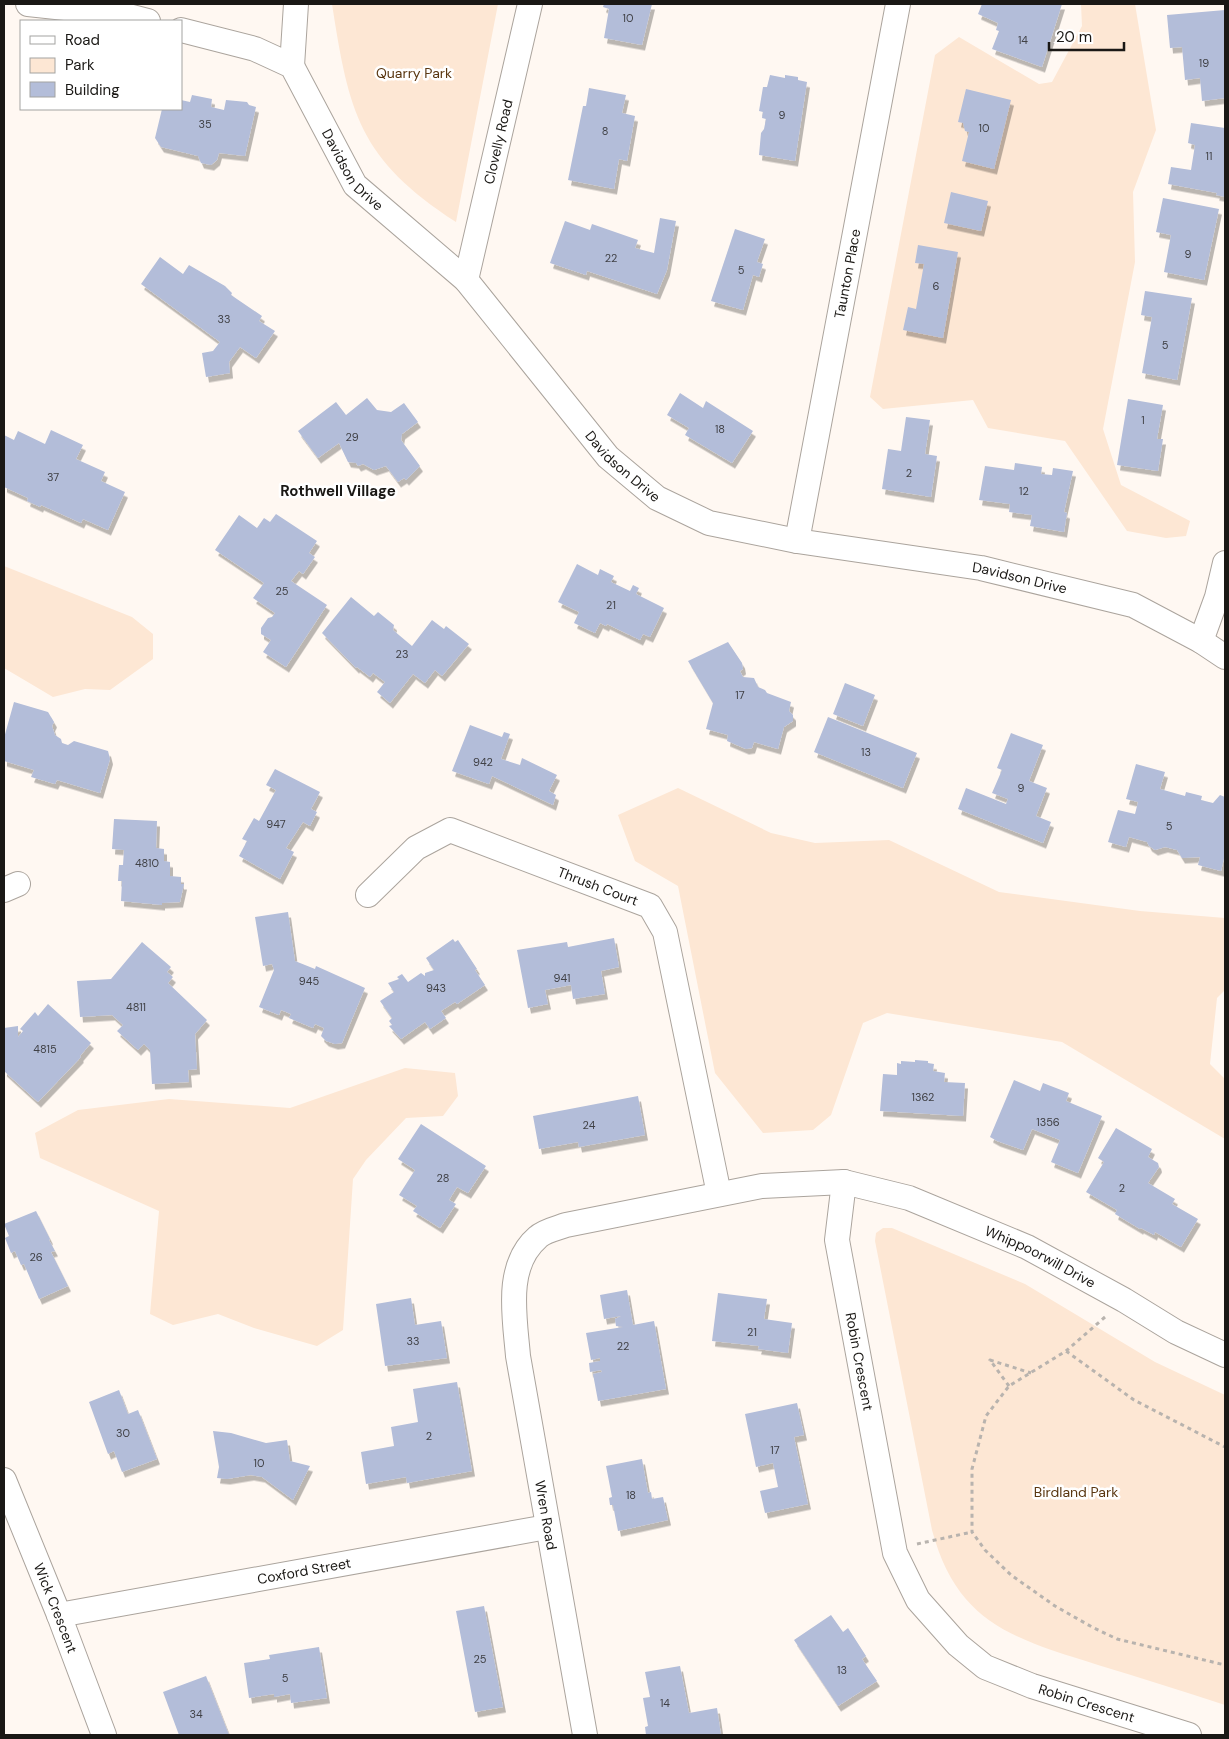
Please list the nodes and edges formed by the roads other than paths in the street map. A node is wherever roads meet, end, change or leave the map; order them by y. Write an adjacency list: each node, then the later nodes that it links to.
1 (28, 4): 5 (street)
2 (296, 4): 7 (street)
3 (530, 4): 8 (street, Clovelly Road)
4 (898, 4): 9 (street, Taunton Place)
5 (144, 20)
6 (182, 30): 7 (street)
7 (292, 66): 8 (street, Davidson Drive)
8 (466, 280): 9 (street, Davidson Drive)
9 (796, 541): 11 (street, Davidson Drive)
10 (1225, 563): 11 (street)
11 (1201, 641): 12 (street, Davidson Drive)
12 (1225, 657)
13 (368, 895): 15 (street, Thrush Court)
14 (844, 1182): 15 (street); 16 (street, Whippoorwill Drive); 22 (street, Robin Crescent)
15 (719, 1194): 18 (street, Wren Road)
16 (1225, 1354)
17 (4, 1480): 19 (street, Wick Crescent)
18 (547, 1527): 19 (street, Coxford Street); 21 (street, Wren Road)
19 (59, 1615): 20 (street, Wick Crescent)
20 (104, 1735)
21 (585, 1735)
22 (1189, 1735)

